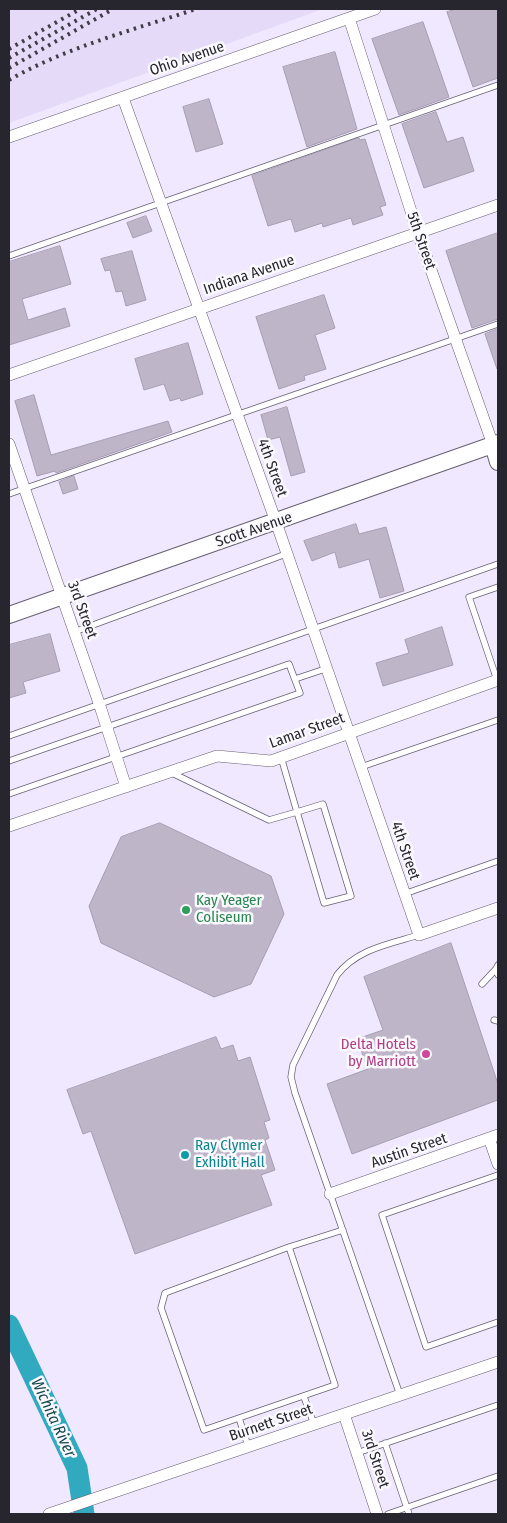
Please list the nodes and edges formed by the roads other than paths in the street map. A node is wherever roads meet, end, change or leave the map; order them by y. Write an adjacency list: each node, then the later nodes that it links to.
1 (375, 9): 2 (street, Ohio Avenue)
2 (349, 18): 4 (street, Ohio Avenue); 5 (street, 5th Street)
3 (498, 85): 5 (lane)
4 (123, 98): 6 (street, Ohio Avenue); 7 (street, 4th Street)
5 (384, 125): 7 (lane); 9 (street, 5th Street)
6 (9, 137)
7 (161, 203): 10 (lane); 11 (street, 4th Street)
8 (498, 205): 9 (street, Indiana Avenue)
9 (418, 234): 11 (street, Indiana Avenue); 13 (street, 5th Street)
10 (9, 256)
11 (199, 308): 14 (street, Indiana Avenue); 15 (street, 4th Street)
12 (498, 324): 13 (lane)
13 (456, 339): 15 (lane); 17 (street, 5th Street)
14 (9, 375)
15 (237, 415): 19 (lane); 21 (street, 4th Street)
16 (9, 444): 19 (street, 3rd Street)
17 (495, 444): 18 (main road, 5th Street); 21 (main road, Scott Avenue)
18 (498, 462)
19 (24, 488): 20 (lane); 25 (street, 3rd Street)
20 (9, 494)
21 (276, 522): 22 (street, 4th Street); 25 (main road, Scott Avenue)
22 (286, 554): 27 (street, 4th Street); 28 (lane)
23 (498, 564): 27 (lane)
24 (498, 587): 31 (lane)
25 (61, 596): 26 (main road, Scott Avenue); 28 (street, 3rd Street)
26 (9, 615)
27 (312, 630): 29 (street, 4th Street); 32 (lane)
28 (74, 632): 32 (street, 3rd Street)
29 (325, 669): 30 (lane); 35 (street, 4th Street)
30 (294, 678): 34 (lane); 38 (lane)
31 (497, 680): 35 (street, Lamar Street)
32 (99, 703): 34 (street, 3rd Street); 36 (lane)
33 (498, 720): 40 (lane)
34 (107, 726): 38 (street, 3rd Street); 39 (lane)
35 (347, 732): 37 (street, Lamar Street); 40 (street, 4th Street)
36 (9, 736)
37 (281, 757): 41 (street, Lamar Street); 44 (lane)
38 (117, 758): 42 (street, 3rd Street); 43 (lane)
39 (9, 761)
40 (359, 767): 47 (street, 4th Street)
41 (170, 772): 42 (street, Lamar Street); 44 (lane)
42 (126, 787): 45 (street, Lamar Street)
43 (9, 794)
44 (297, 812): 44 (lane)
45 (9, 826)
46 (498, 862): 47 (lane)
47 (404, 894): 49 (street, 4th Street)
48 (498, 910): 49 (street)
49 (419, 935): 55 (lane)
50 (498, 969): 51 (lane)
51 (482, 984)
52 (494, 1137): 53 (street); 55 (street, Austin Street)
53 (498, 1164)
54 (498, 1175): 58 (lane)
55 (330, 1194): 56 (lane)
56 (343, 1230): 57 (lane); 60 (lane)
57 (289, 1247): 61 (lane); 64 (lane)
58 (498, 1322)
59 (498, 1362): 60 (street, Burnett Street)
60 (400, 1395): 63 (street, Burnett Street)
61 (304, 1396): 64 (lane); 65 (lane)
62 (498, 1405): 66 (lane)
63 (344, 1414): 65 (street, Burnett Street); 68 (street, 3rd Street)
64 (239, 1418): 67 (lane)
65 (314, 1424): 67 (street, Burnett Street)
66 (385, 1443): 68 (lane); 70 (lane)
67 (248, 1446): 71 (street, Burnett Street)
68 (356, 1452): 72 (street, 3rd Street)
69 (498, 1476): 70 (lane)
70 (408, 1511): 73 (lane)
71 (51, 1514)
72 (377, 1514)
73 (388, 1514)

